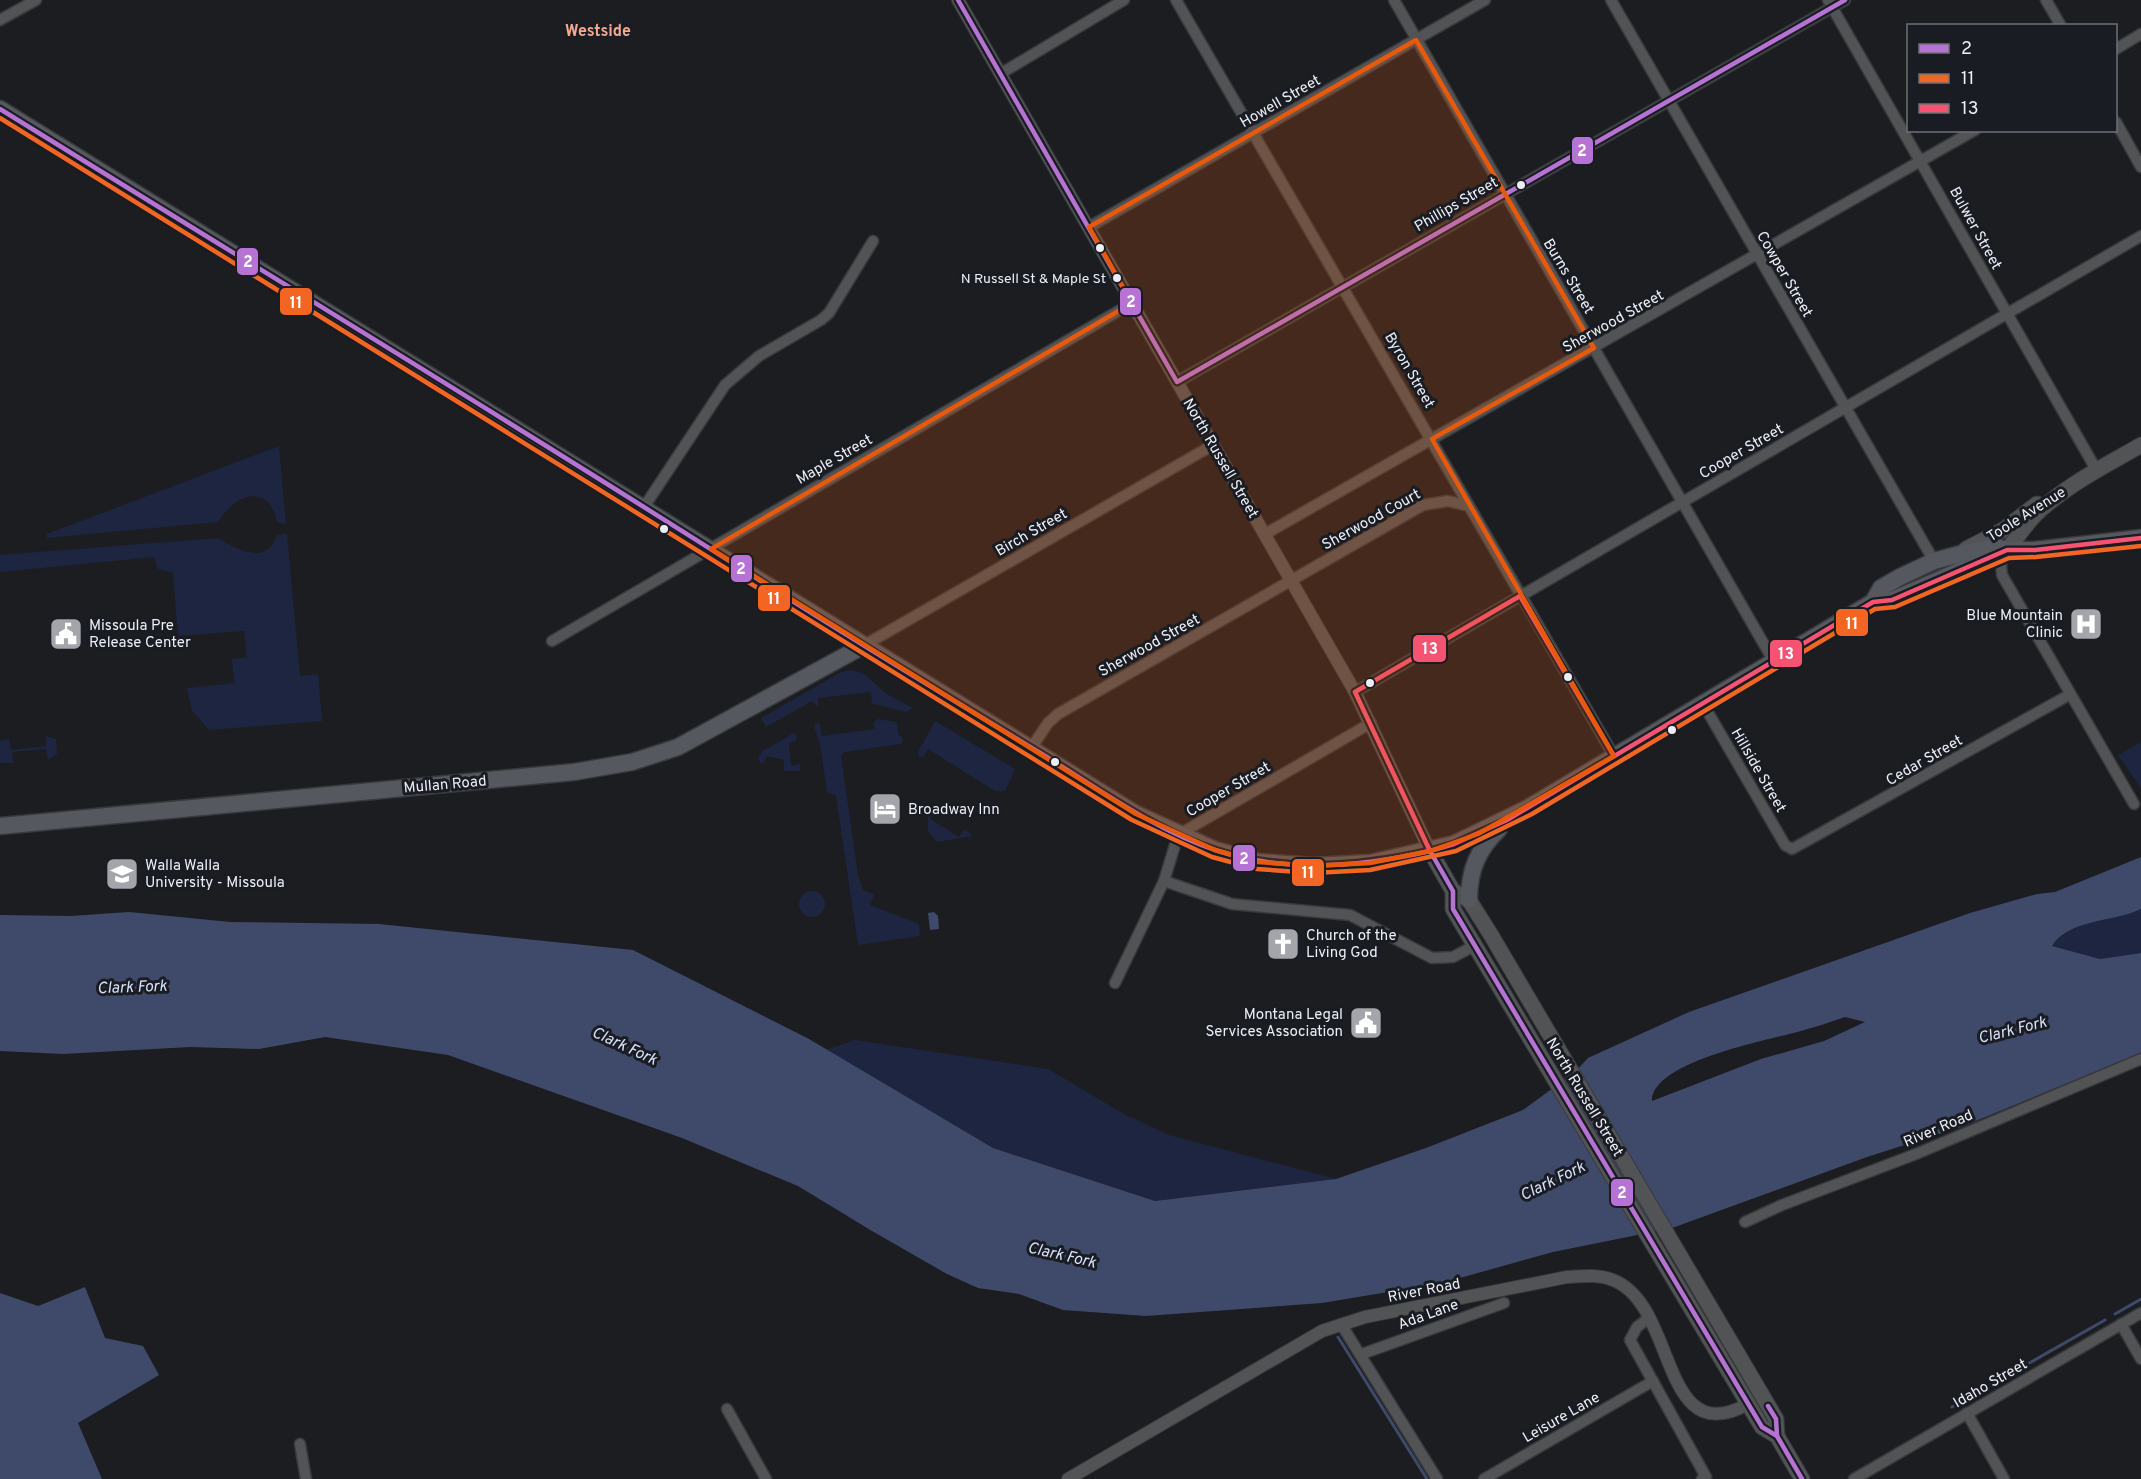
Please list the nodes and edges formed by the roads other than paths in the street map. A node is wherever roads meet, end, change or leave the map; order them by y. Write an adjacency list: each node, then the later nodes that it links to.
1 (36, 0): 11 (street)
2 (958, 0): 16 (street, North Russell Street)
3 (1124, 0): 16 (street)
4 (1176, 0): 21 (street, Byron Street)
5 (1394, 0): 14 (street, Burns Street)
6 (1485, 0): 14 (street, Howell Street)
7 (1611, 0): 17 (street, Cowper Street)
8 (1845, 0): 10 (street, Phillips Street)
9 (2046, 0): 12 (street)
10 (1830, 4): 17 (street, Phillips Street); 22 (street, Bulwer Street)
11 (0, 20)
12 (2060, 24)
13 (2141, 34): 15 (street)
14 (1416, 40): 21 (street, Howell Street); 24 (street, Burns Street)
15 (2117, 48)
16 (1000, 74): 25 (street, North Russell Street)
17 (1668, 101): 24 (street, Phillips Street); 28 (street, Cowper Street)
18 (0, 109): 42 (main road)
19 (2117, 125): 23 (street)
20 (1972, 132): 22 (street, Sherwood Street)
21 (1253, 134): 25 (street, Howell Street); 29 (street, Byron Street)
22 (1922, 161): 28 (street, Sherwood Street); 31 (street, Bulwer Street)
23 (2141, 167)
24 (1503, 194): 29 (street, Phillips Street); 32 (street, Burns Street)
25 (1089, 228): 30 (street, North Russell Street)
26 (2141, 236): 31 (street, Cooper Street)
27 (873, 241): 42 (street)
28 (1757, 256): 32 (street, Sherwood Street); 34 (street, Cowper Street)
29 (1344, 286): 33 (street, Phillips Street); 35 (street, Byron Street)
30 (1132, 303): 33 (street, North Russell Street); 45 (street, Maple Street)
31 (2007, 314): 34 (street, Cooper Street); 38 (street, Bulwer Street)
32 (1594, 348): 35 (street, Sherwood Street); 40 (street, Burns Street)
33 (1178, 382): 36 (street, North Russell Street)
34 (1845, 408): 40 (street, Cooper Street); 47 (street, Cowper Street)
35 (1432, 439): 41 (street, Byron Street); 43 (street, Sherwood Street)
36 (1213, 445): 43 (street, North Russell Street); 52 (street, Birch Street)
37 (2141, 445): 38 (main road, Toole Avenue)
38 (2097, 471): 39 (main road, Toole Avenue)
39 (2071, 486): 46 (main road, Toole Avenue); 47 (main road, Toole Avenue)
40 (1682, 502): 49 (street, Cooper Street); 53 (street, Burns Street)
41 (1469, 506): 48 (street, Sherwood Court); 49 (street, Byron Street)
42 (647, 509): 45 (main road)
43 (1265, 534): 48 (street, North Russell Street)
44 (2141, 538): 46 (main road)
45 (711, 549): 51 (street, Maple Street); 52 (main road)
46 (2007, 550): 47 (main road); 50 (main road); 55 (street)
47 (1942, 559): 50 (main road)
48 (1292, 581): 54 (street, North Russell Street); 58 (street, Sherwood Street)
49 (1520, 596): 54 (street, Cooper Street); 59 (street, Byron Street)
50 (1873, 602): 53 (main road)
51 (552, 641)
52 (863, 646): 58 (main road); 62 (main road, Mullan Road)
53 (1773, 660): 56 (main road)
54 (1355, 692): 57 (street, North Russell Street)
55 (2069, 695): 60 (street); 64 (street, Cedar Street)
56 (1702, 702): 59 (main road); 64 (street, Hillside Street)
57 (1371, 723): 63 (street, Cooper Street); 65 (street, North Russell Street)
58 (1032, 747): 63 (main road)
59 (1614, 756): 61 (main road)
60 (2134, 804)
61 (1507, 820): 65 (main road); 68 (main road)
62 (0, 826)
63 (1178, 835): 65 (main road); 66 (street, Cooper Street)
64 (1792, 849)
65 (1430, 851): 67 (main road, North Russell Street)
66 (1164, 881): 69 (street); 70 (street, Cooper Street)
67 (1453, 891): 68 (main road); 69 (main road, North Russell Street)
68 (1469, 900): 84 (main road, North Russell Street)
69 (1474, 946): 81 (main road, North Russell Street)
70 (1115, 983)
71 (2141, 1059): 72 (street, River Road)
72 (1745, 1222)
73 (1504, 1303): 78 (street, Ada Lane)
74 (2141, 1313): 77 (street, Idaho Street)
75 (1649, 1318): 76 (street, River Road); 80 (street); 81 (street, River Road)
76 (1341, 1324): 78 (street); 89 (street, River Road)
77 (2121, 1324): 79 (street); 83 (street, Idaho Street)
78 (1362, 1354): 90 (street)
79 (2141, 1359)
80 (1653, 1381): 86 (street); 91 (street, Leisure Lane)
81 (1748, 1404): 84 (main road, North Russell Street)
82 (727, 1410): 88 (street)
83 (1967, 1413): 93 (street, Idaho Street); 94 (street)
84 (1777, 1436): 92 (main road, North Russell Street)
85 (300, 1443): 87 (street)
86 (1704, 1478)
87 (306, 1479)
88 (766, 1479)
89 (1068, 1479)
90 (1437, 1479)
91 (1484, 1479)
92 (1802, 1479)
93 (1854, 1479)
94 (2004, 1479)

